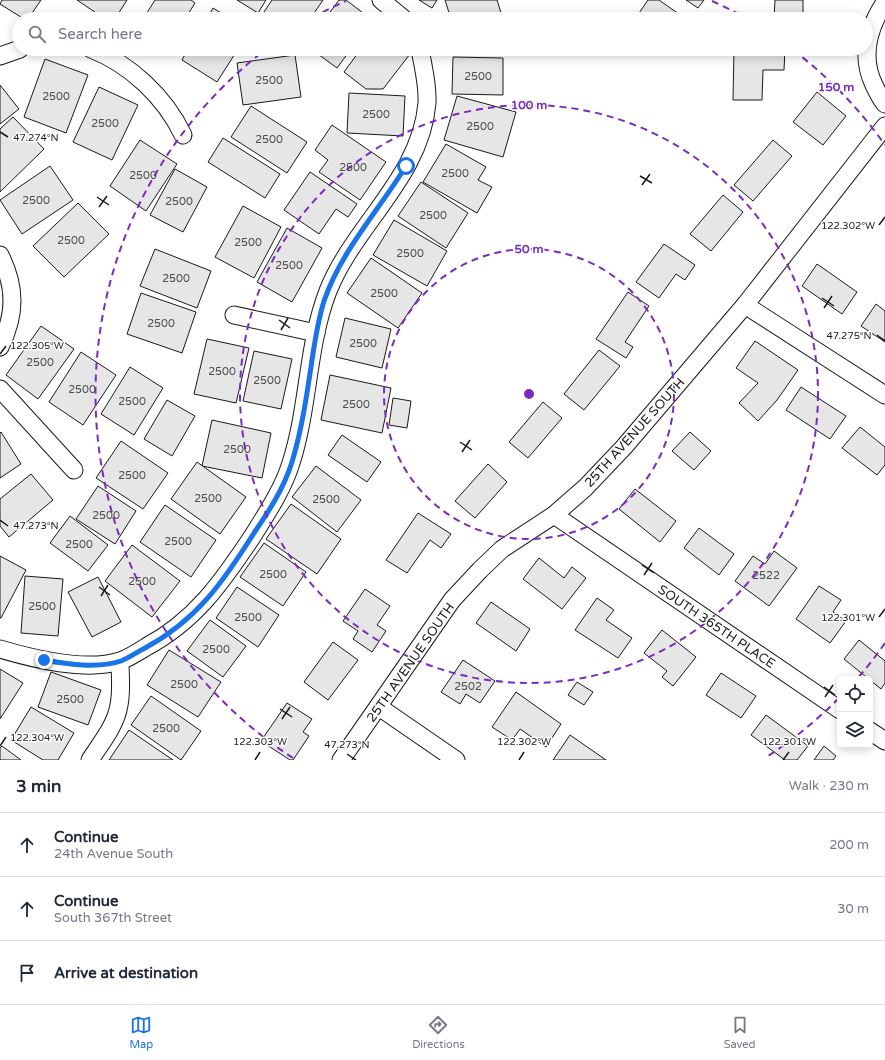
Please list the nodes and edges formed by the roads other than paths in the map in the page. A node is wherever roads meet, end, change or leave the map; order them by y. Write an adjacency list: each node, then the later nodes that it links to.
1 (381, 0): 3 (street)
2 (885, 2): 4 (street)
3 (396, 12)
4 (873, 26)
5 (12, 52): 6 (street)
6 (0, 56)
7 (104, 56): 12 (street)
8 (421, 56): 16 (street)
9 (867, 56): 10 (street)
10 (885, 104)
11 (885, 126): 14 (street, 25TH AVENUE SOUTH)
12 (183, 135)
13 (0, 255): 17 (street)
14 (745, 305): 19 (street); 21 (street, 25TH AVENUE SOUTH)
15 (234, 315): 16 (street)
16 (316, 333): 23 (street)
17 (0, 347)
18 (0, 389): 20 (street)
19 (885, 395)
20 (74, 470)
21 (554, 515): 24 (street, 25TH AVENUE SOUTH); 25 (street, SOUTH 365TH PLACE)
22 (0, 649): 23 (street)
23 (120, 661): 28 (street)
24 (379, 707): 29 (street, 25TH AVENUE SOUTH); 30 (street)
25 (837, 708)
26 (873, 733): 27 (street)
27 (885, 741)
28 (90, 760)
29 (341, 760)
30 (456, 760)

